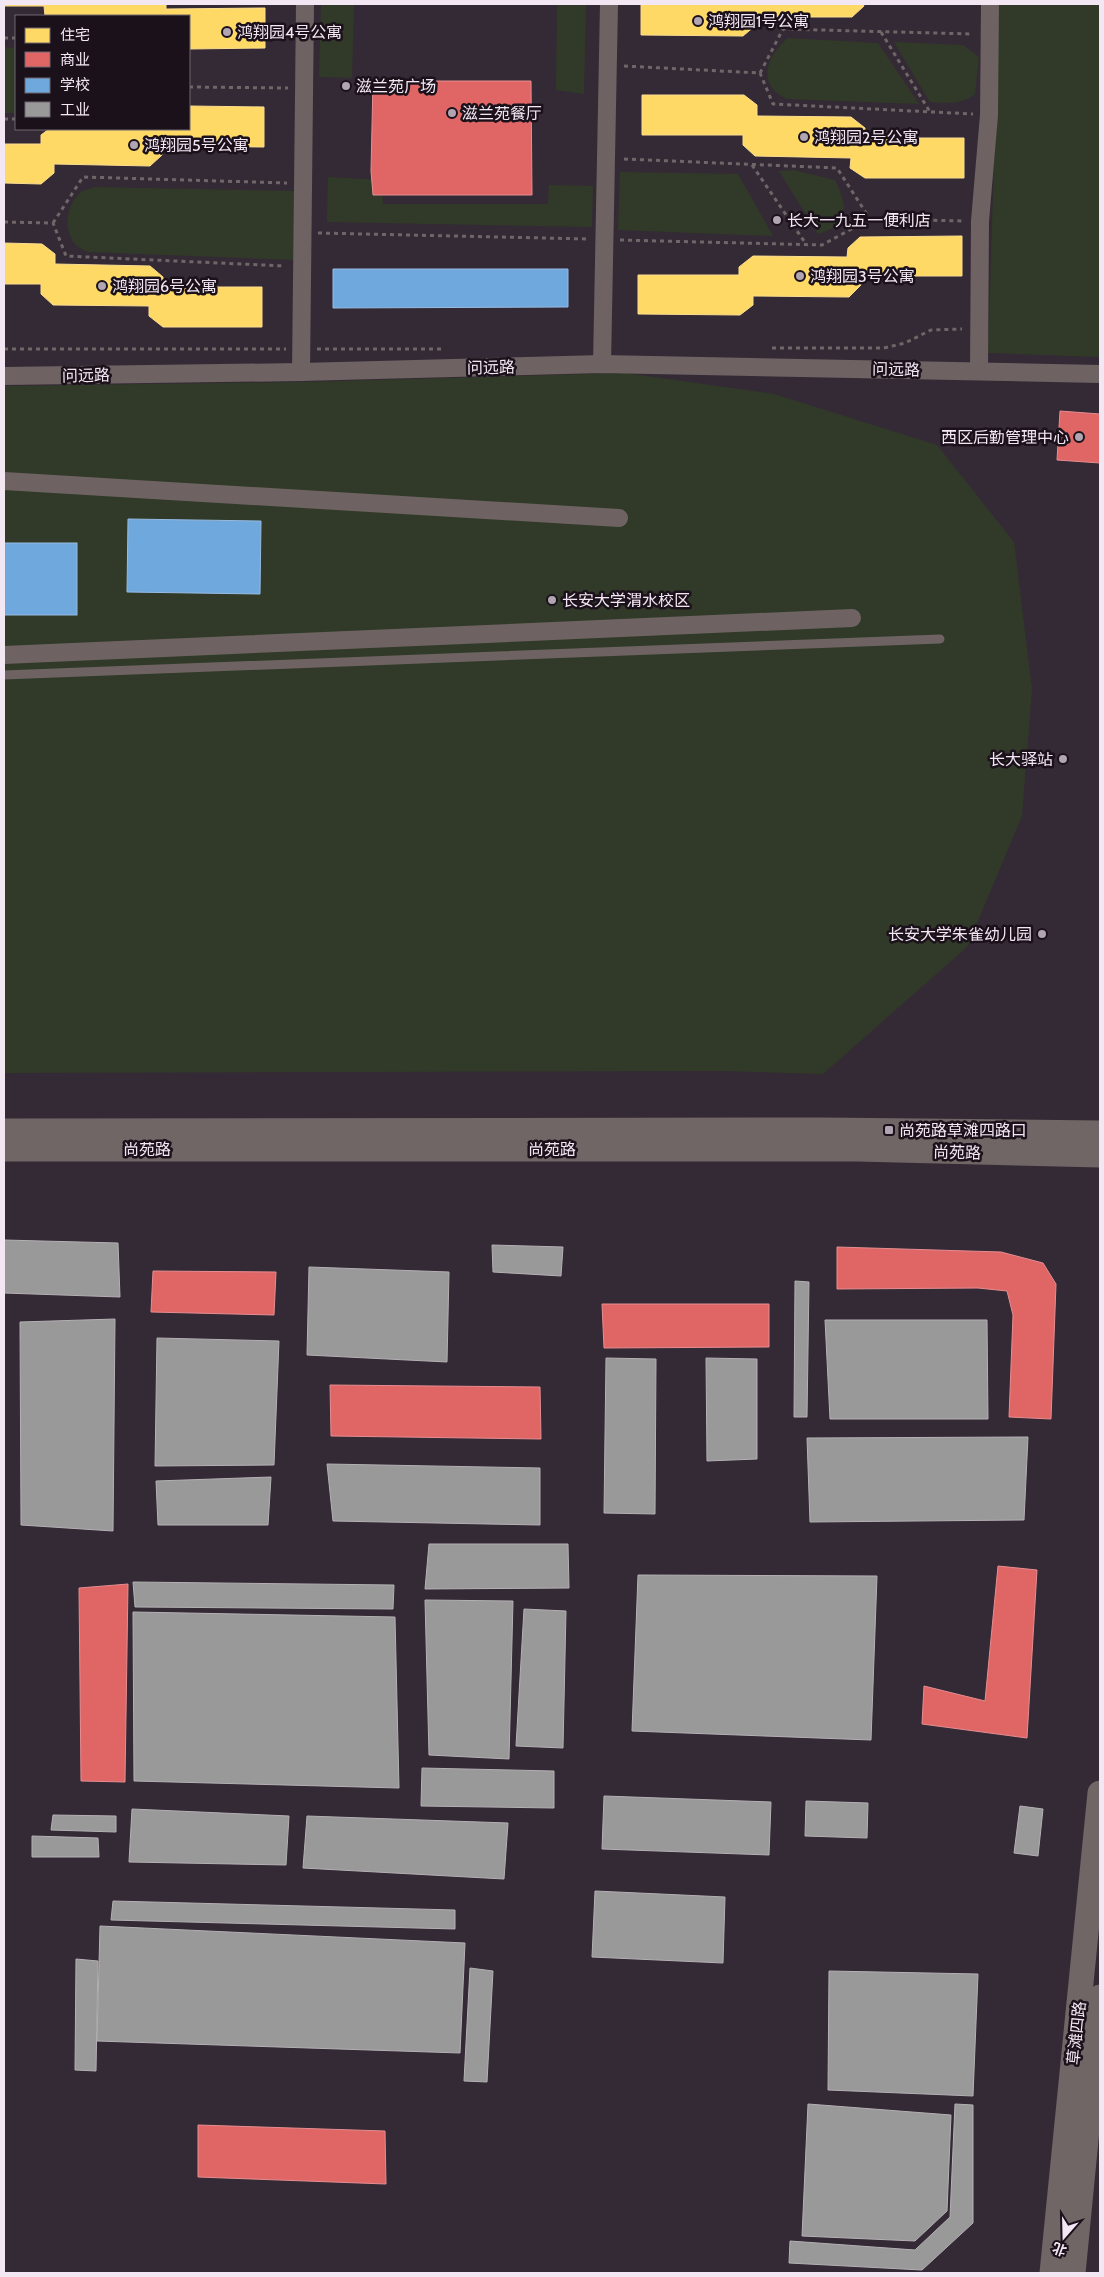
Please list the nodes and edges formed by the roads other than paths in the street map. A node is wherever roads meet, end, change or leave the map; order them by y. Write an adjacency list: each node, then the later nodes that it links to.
1 (305, 4): 6 (street)
2 (609, 4): 4 (street)
3 (990, 4): 5 (street)
4 (602, 364): 5 (street, 问远路); 6 (street, 问远路)
5 (979, 370): 7 (street, 问远路)
6 (301, 372): 8 (street, 问远路)
7 (1100, 374)
8 (4, 376)
9 (4, 481): 10 (street)
10 (619, 518)
11 (852, 618): 13 (street)
12 (940, 639): 14 (lane)
13 (4, 655)
14 (4, 675)
15 (4, 1131): 16 (main road, 尚苑路)
16 (1100, 1133)
17 (4, 1149): 18 (main road, 尚苑路)
18 (1100, 1155)
19 (1100, 1793): 21 (main road, 草滩四路)
20 (1100, 1997): 22 (main road, 草滩四路)
21 (1052, 2273)
22 (1073, 2273)

